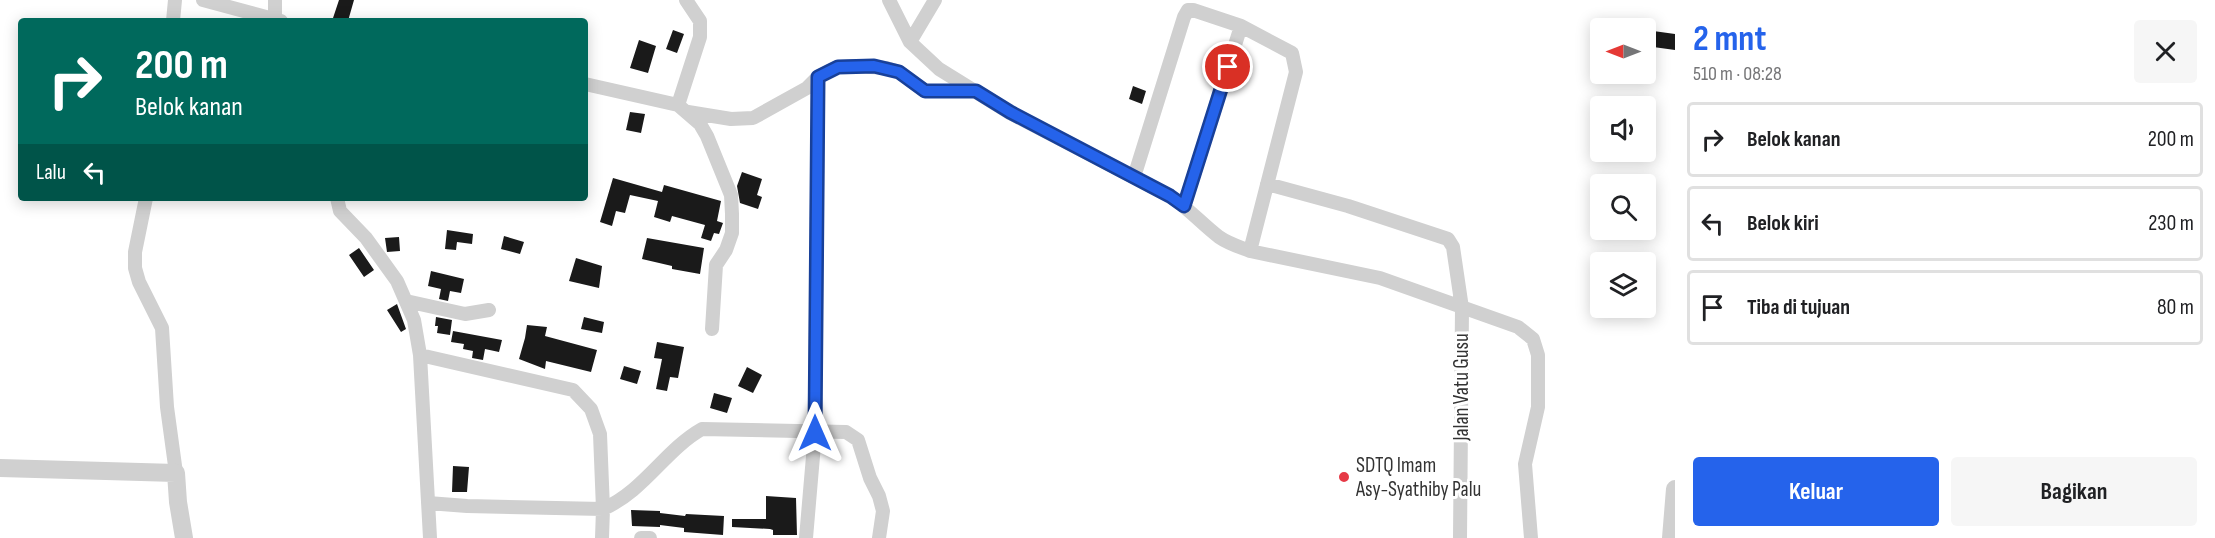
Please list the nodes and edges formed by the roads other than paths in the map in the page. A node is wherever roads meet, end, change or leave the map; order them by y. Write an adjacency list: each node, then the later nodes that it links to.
1 (175, 0): 8 (street)
2 (203, 0): 9 (street)
3 (275, 0): 10 (street)
4 (686, 0): 16 (street)
5 (889, 0): 12 (street)
6 (935, 0): 12 (street)
7 (1187, 5): 11 (street); 17 (street)
8 (173, 18)
9 (266, 18)
10 (277, 18)
11 (1241, 26): 18 (street); 21 (street)
12 (910, 42): 15 (street)
13 (818, 77): 15 (street); 16 (street); 28 (street)
14 (588, 85): 16 (street)
15 (976, 91): 17 (street)
16 (683, 109): 26 (street)
17 (1134, 177): 21 (street)
18 (1267, 184): 22 (street); 24 (street, Jalan Vatu Gusu)
19 (145, 201): 30 (street)
20 (338, 201): 23 (street)
21 (1184, 206): 22 (street)
22 (1250, 251): 24 (street)
23 (406, 301): 25 (street); 27 (street)
24 (1462, 308): 41 (street, Jalan Vatu Gusu); 42 (street)
25 (489, 310)
26 (712, 329)
27 (420, 355): 32 (street); 33 (street)
28 (815, 433): 33 (street); 39 (street); 40 (street)
29 (0, 468): 30 (street)
30 (176, 473): 34 (street)
31 (1675, 489): 43 (street)
32 (429, 503): 33 (street); 35 (street)
33 (603, 509): 36 (street)
34 (184, 538)
35 (430, 538)
36 (602, 538)
37 (642, 538): 38 (street)
38 (650, 538)
39 (807, 538)
40 (879, 538)
41 (1460, 538)
42 (1531, 538)
43 (1671, 538)

